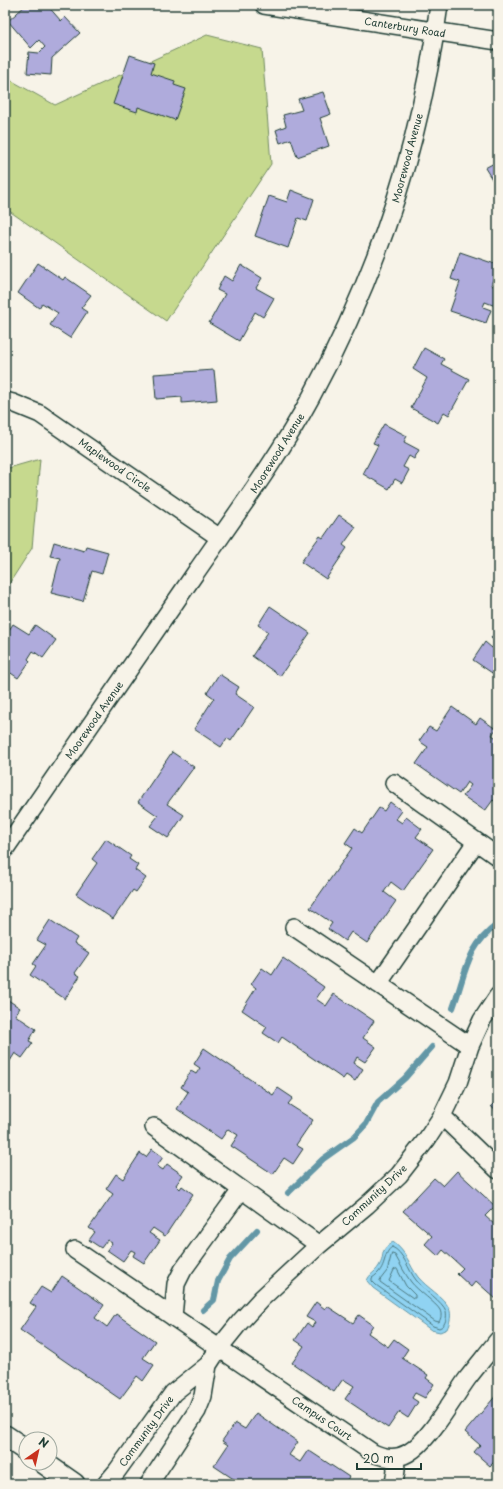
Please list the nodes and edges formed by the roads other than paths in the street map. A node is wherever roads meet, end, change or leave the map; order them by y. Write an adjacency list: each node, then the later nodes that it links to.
1 (264, 5): 3 (street, Canterbury Road)
2 (439, 5): 3 (street, Moorewood Avenue)
3 (436, 31): 4 (street, Canterbury Road); 6 (street, Moorewood Avenue)
4 (498, 41)
5 (5, 401): 6 (street, Maplewood Circle)
6 (220, 538): 9 (street, Moorewood Avenue)
7 (394, 783): 8 (street)
8 (476, 842): 10 (street); 12 (street)
9 (5, 849)
10 (498, 857)
11 (294, 927): 12 (street)
12 (378, 984): 14 (street)
13 (498, 996): 14 (street, Community Drive)
14 (470, 1046): 15 (street, Community Drive)
15 (442, 1116): 17 (street); 19 (street, Community Drive)
16 (154, 1127): 18 (street)
17 (498, 1170)
18 (241, 1190): 19 (street); 21 (street)
19 (319, 1245): 23 (street, Community Drive)
20 (75, 1250): 21 (street, Campus Court)
21 (173, 1317): 23 (street, Campus Court)
22 (498, 1340): 27 (street)
23 (219, 1348): 24 (street, Community Drive); 27 (street, Campus Court)
24 (208, 1365): 30 (street, Community Drive); 31 (street, Community Drive)
25 (5, 1436): 26 (street)
26 (18, 1445)
27 (395, 1458): 32 (street)
28 (55, 1471): 29 (street)
29 (74, 1484)
30 (106, 1484)
31 (149, 1484)
32 (394, 1484)

